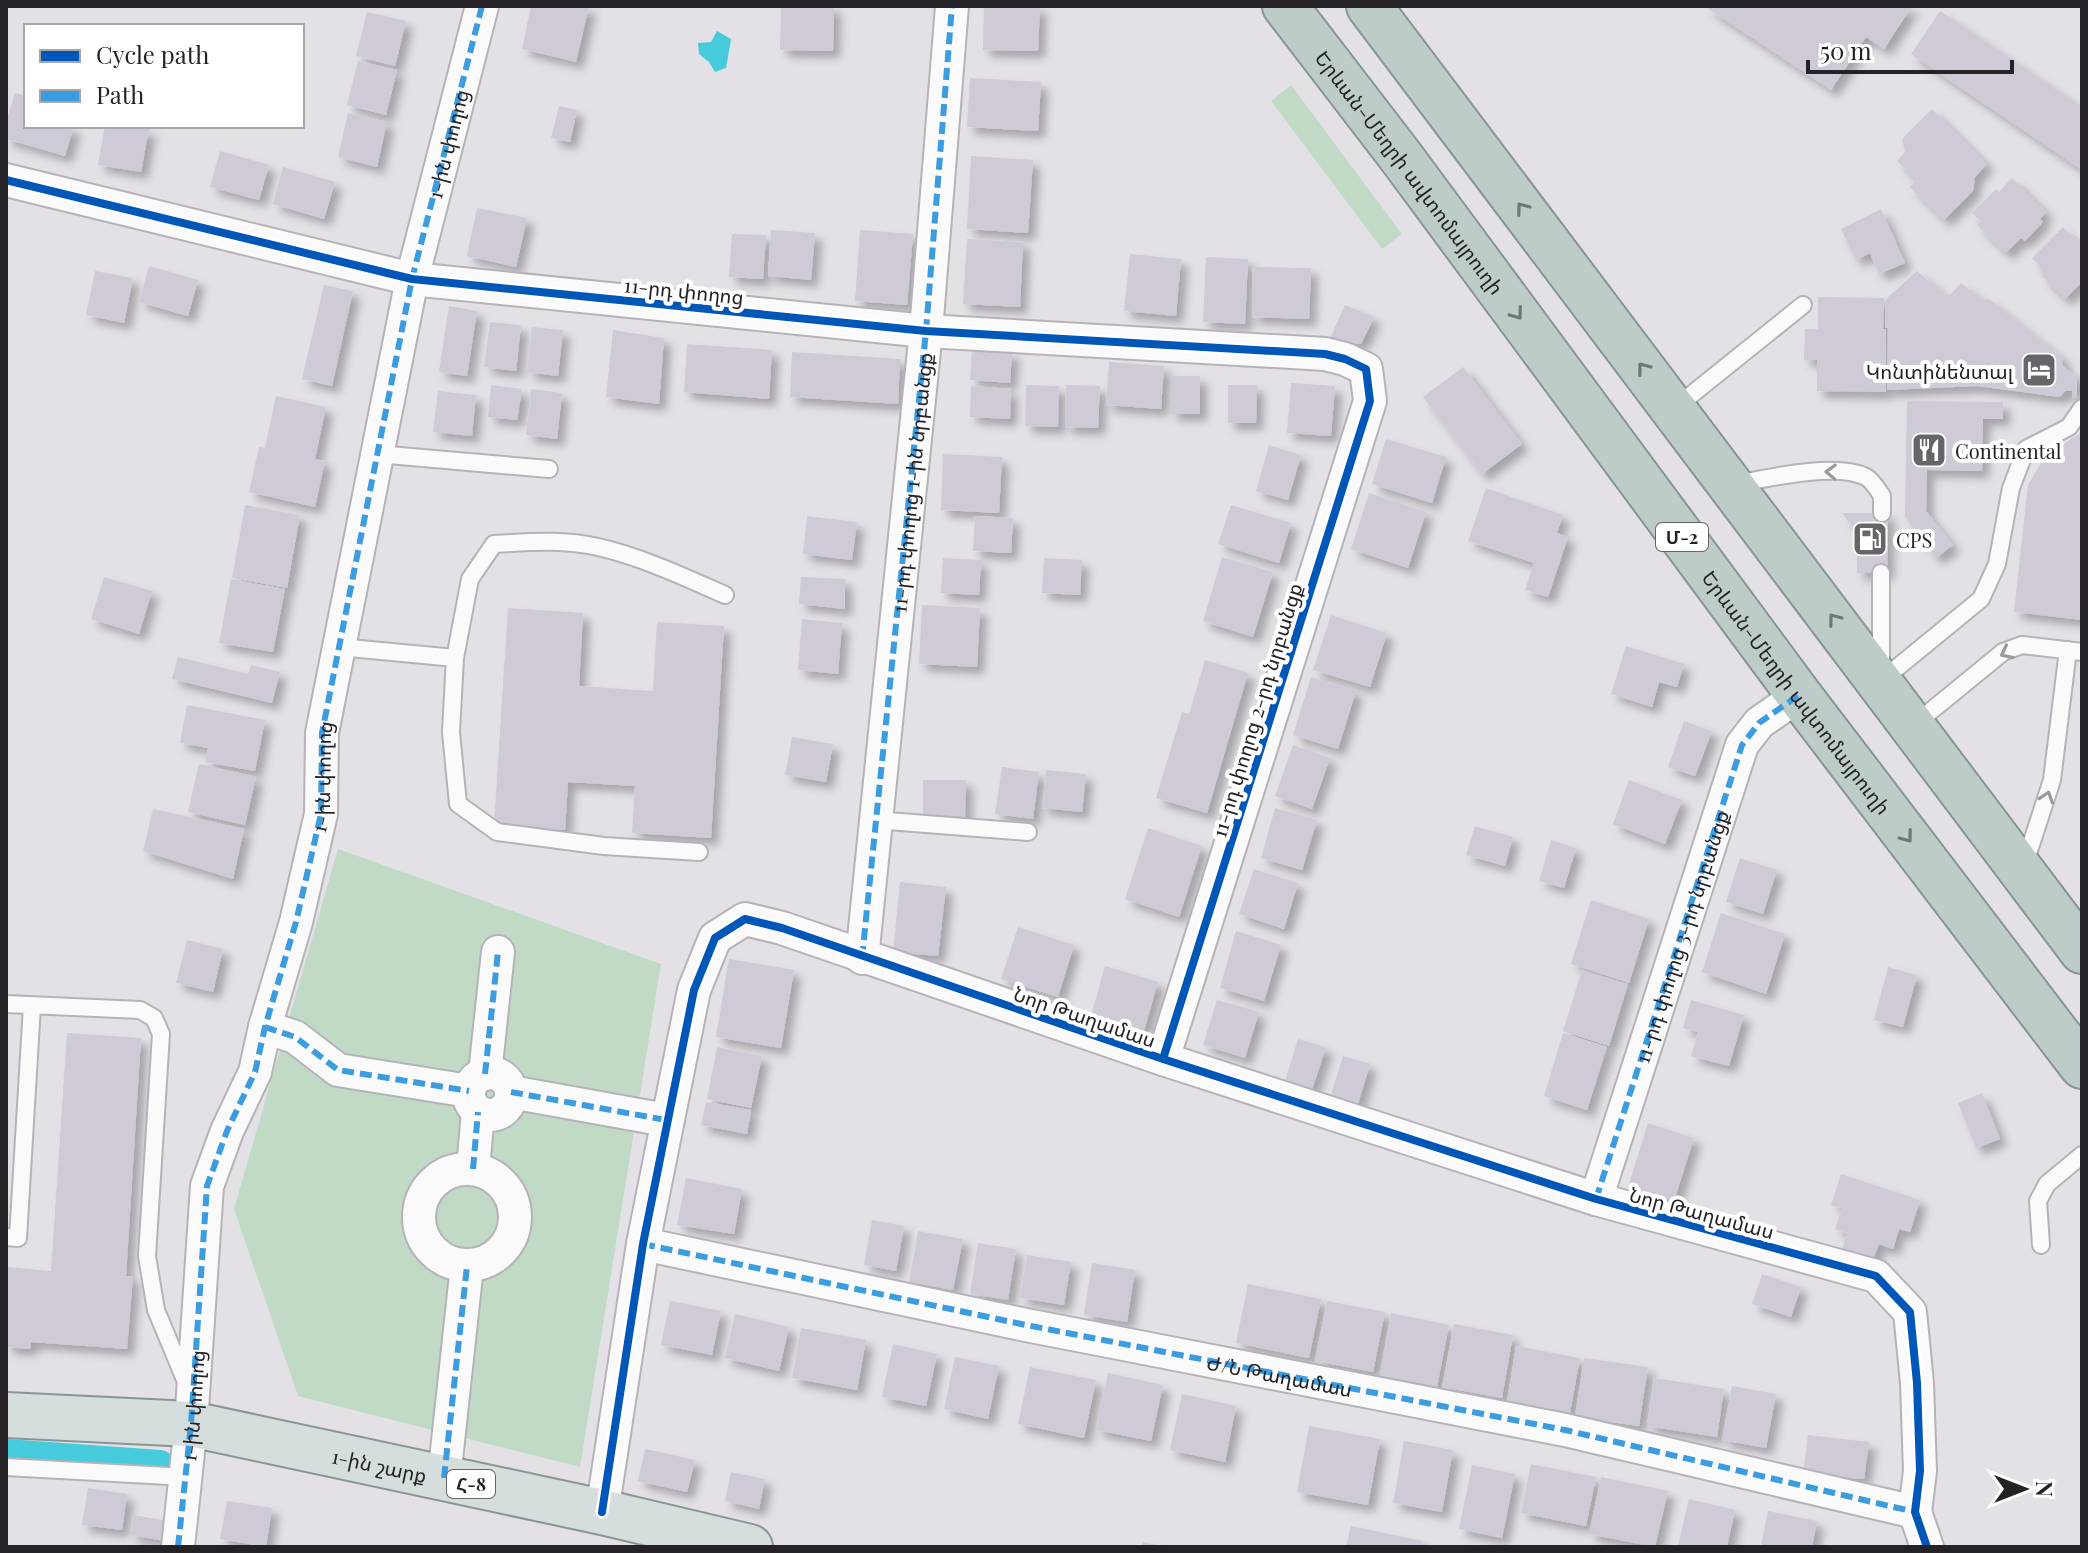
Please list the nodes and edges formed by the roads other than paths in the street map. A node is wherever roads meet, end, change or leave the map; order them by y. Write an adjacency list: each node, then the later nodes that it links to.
1 (482, 6): 6 (street, 1-ին փողոց)
2 (952, 6): 8 (street, 11-րդ փողոց 1-ին նրբանցք)
3 (1285, 6): 22 (highway, Երևան-Մեղրի ավտոմայրուղի / Մ-2, one-way to 22)
4 (1369, 6): 11 (highway, one-way to 4)
5 (6, 180): 6 (street, 11-րդ փողոց)
6 (412, 279): 8 (street, 11-րդ փողոց); 12 (street, 1-ին փողոց)
7 (1803, 305): 11 (lane)
8 (926, 331): 9 (street, 11-րդ փողոց); 24 (street, 11-րդ փողոց 1-ին նրբանցք)
9 (1366, 369): 34 (street, 11-րդ փողոց 2-րդ նրբանցք)
10 (2082, 408): 21 (lane)
11 (1674, 409): 14 (highway)
12 (377, 454): 13 (lane); 18 (street, 1-ին փողոց)
13 (549, 469)
14 (1732, 485): 15 (lane, one-way to 14); 21 (highway, one-way to 14)
15 (1882, 513)
16 (1881, 573): 21 (lane)
17 (725, 595): 20 (lane)
18 (339, 647): 20 (lane); 33 (street, 1-ին փողոց)
19 (2075, 651): 23 (lane, one-way to 23); 27 (lane, one-way to 19)
20 (455, 658): 26 (lane)
21 (1881, 681): 23 (highway)
22 (1799, 695): 35 (highway, Երևան-Մեղրի ավտոմայրուղի / Մ-2, one-way to 35); 40 (street, 11-րդ փողոց 3-րդ նրբանցք)
23 (1913, 725): 27 (highway)
24 (875, 820): 25 (lane); 30 (street, 11-րդ փողոց 1-ին նրբանցք)
25 (1028, 832)
26 (699, 852)
27 (2023, 871): 28 (highway)
28 (2082, 951)
29 (498, 952): 36 (street)
30 (862, 958): 34 (street, Նոր Թաղամաս); 37 (street, Նոր Թաղամաս)
31 (6, 1004): 32 (lane)
32 (32, 1006): 41 (lane); 45 (lane)
33 (265, 1027): 36 (street); 45 (street, 1-ին փողոց)
34 (1163, 1059): 40 (street, Նոր Թաղամաս)
35 (2082, 1066)
36 (486, 1092): 37 (street); 39 (street)
37 (666, 1120): 42 (street, Նոր Թաղամաս)
38 (2082, 1155): 43 (lane)
39 (473, 1169): 44 (street); 44 (street)
40 (1596, 1199): 51 (street, Նոր Թաղամաս)
41 (6, 1237)
42 (643, 1244): 50 (street, Նոր Թաղամաս); 51 (street, Ժ/Ն Թաղամաս)
43 (2041, 1245)
44 (467, 1266): 49 (street)
45 (192, 1411): 46 (main road, 1-ին շարք / Հ-8); 48 (street, 1-ին փողոց); 49 (main road, 1-ին շարք / Հ-8)
46 (6, 1415)
47 (6, 1467): 48 (lane)
48 (186, 1477): 52 (street, 1-ին փողոց)
49 (444, 1478): 50 (main road, 1-ին շարք / Հ-8)
50 (602, 1512): 53 (main road, 1-ին շարք / Հ-8)
51 (1915, 1512): 54 (street, Նոր Թաղամաս)
52 (178, 1547)
53 (750, 1547)
54 (1927, 1547)

